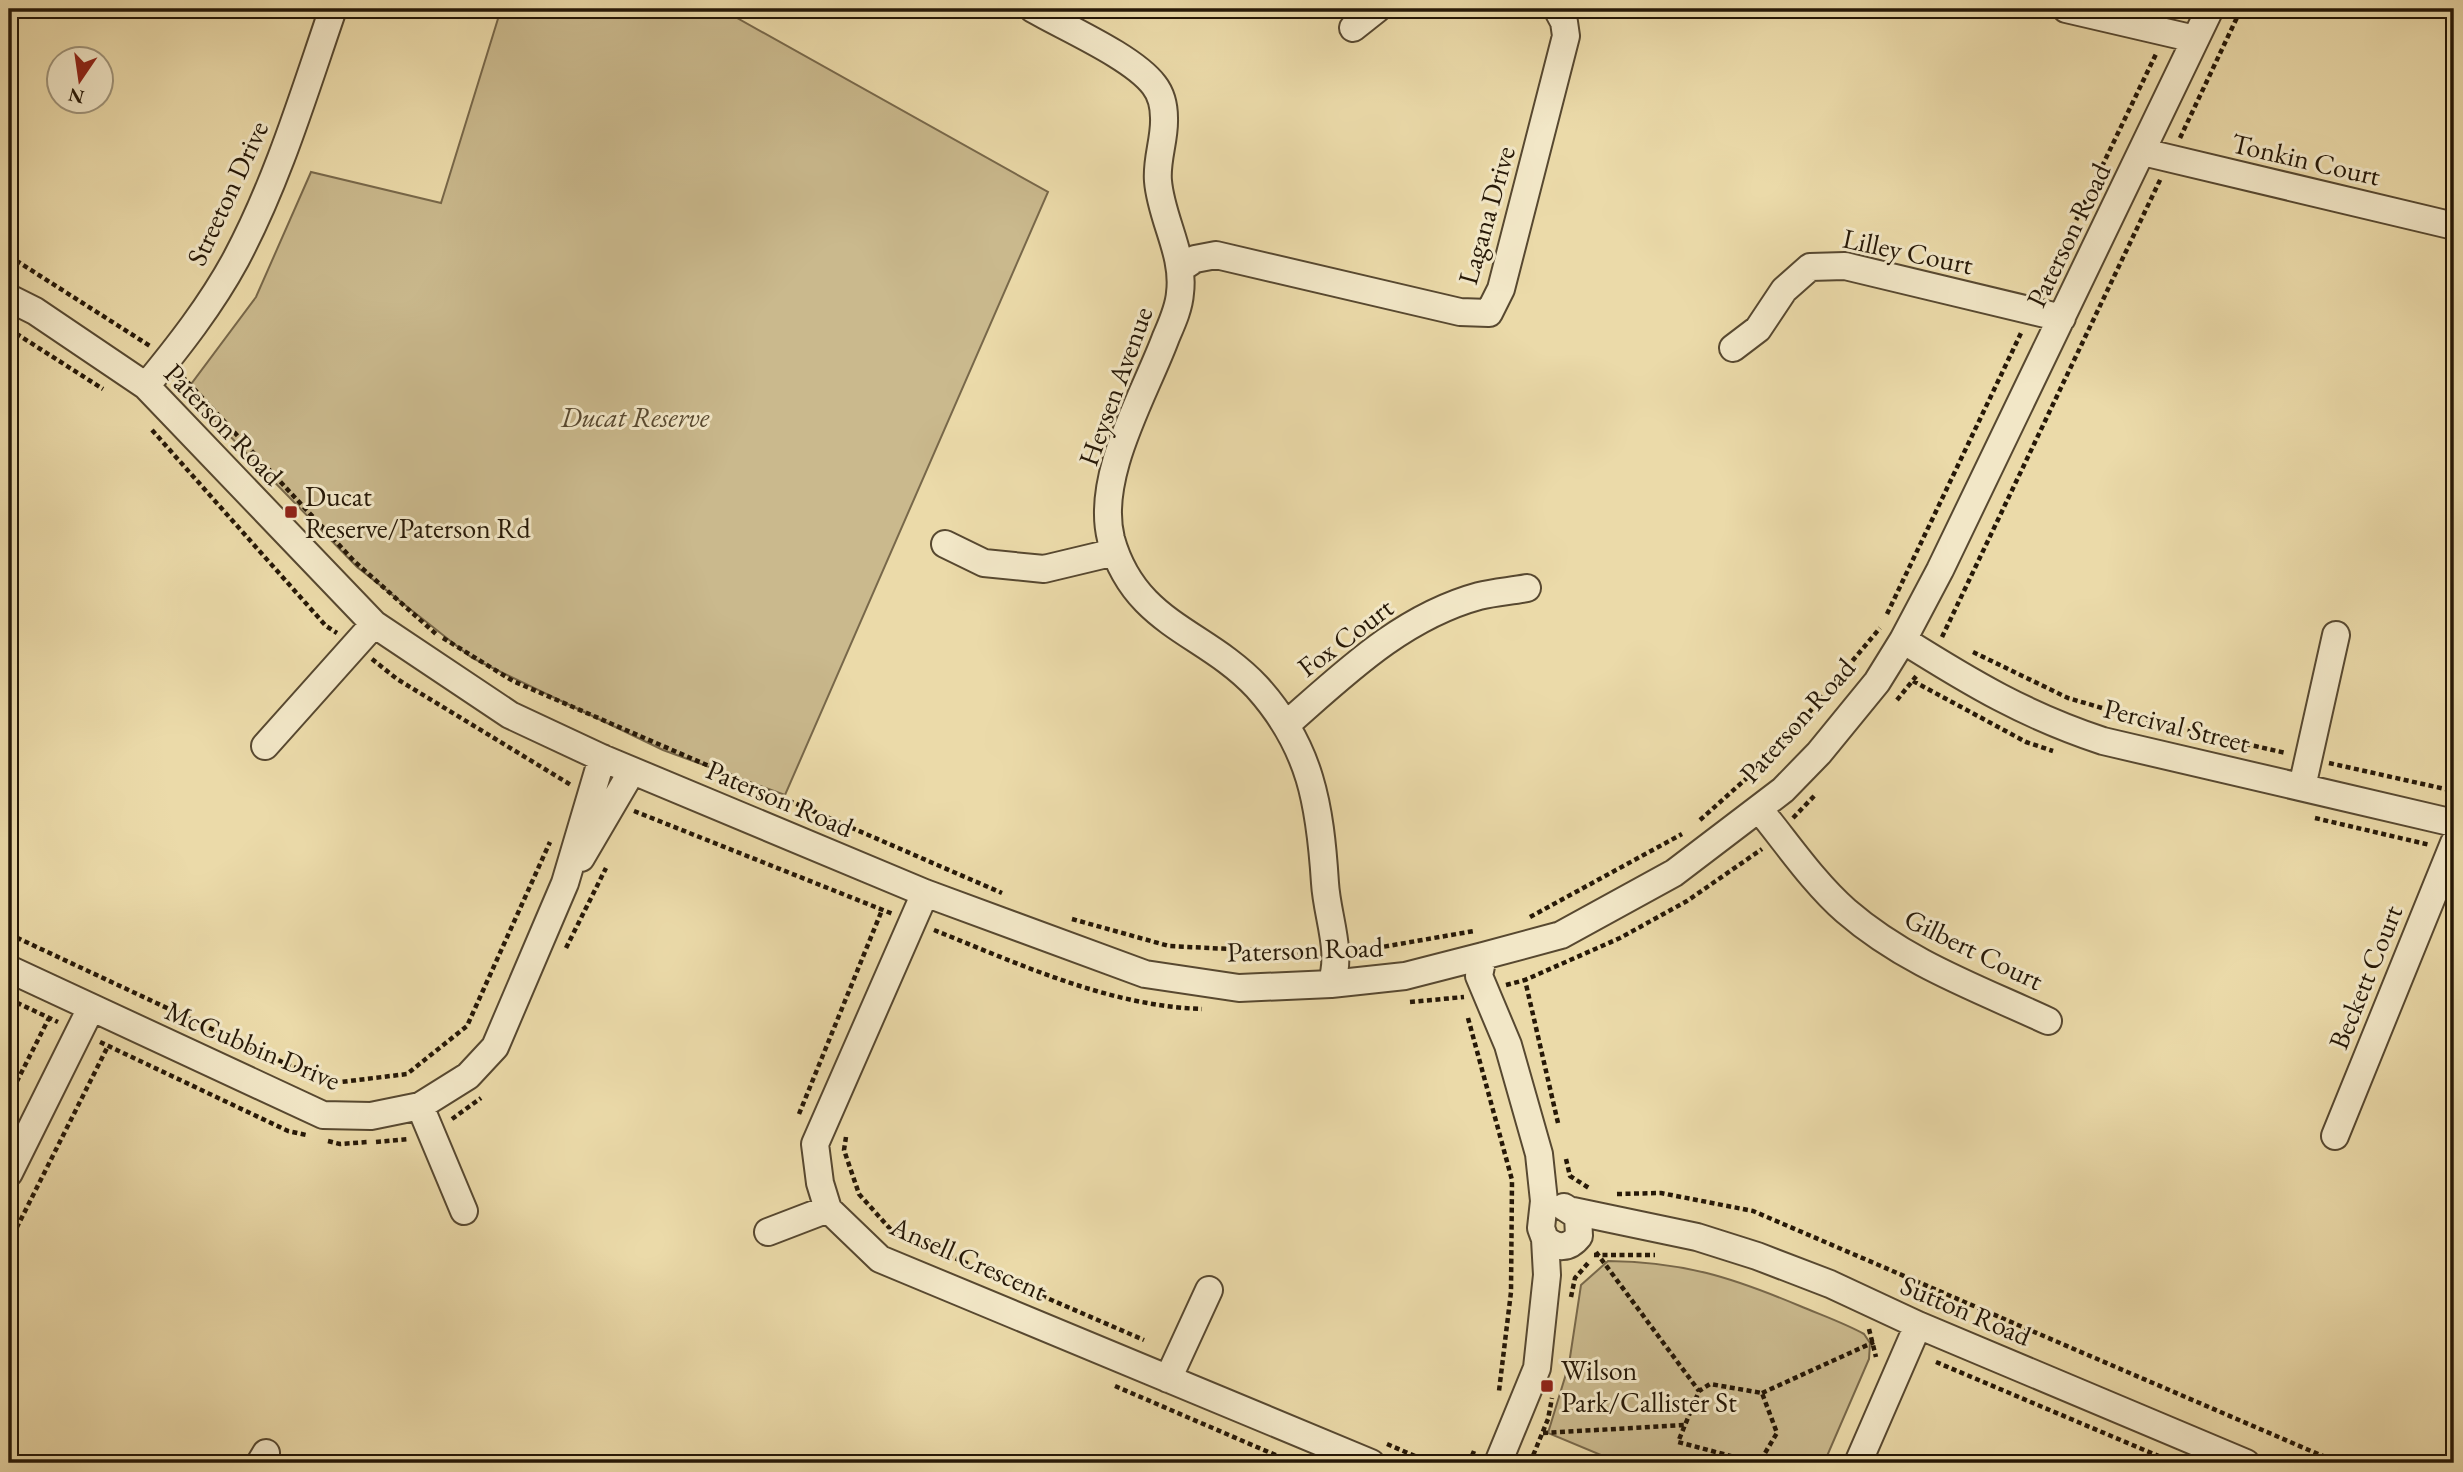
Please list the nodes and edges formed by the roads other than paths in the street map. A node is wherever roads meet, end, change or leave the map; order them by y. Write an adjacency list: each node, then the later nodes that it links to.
1 (333, 9): 15 (street, Streeton Drive)
2 (1033, 9): 11 (street, Heysen Avenue)
3 (1377, 9): 7 (street)
4 (2066, 9): 8 (street)
5 (2210, 9): 8 (street, Paterson Road)
6 (1560, 10): 11 (street, Lagana Drive)
7 (1353, 29)
8 (2195, 39): 9 (street, Paterson Road)
9 (2143, 152): 10 (street, Tonkin Court); 13 (street, Paterson Road)
10 (2454, 226)
11 (1180, 269): 17 (street, Heysen Avenue)
12 (9, 298): 15 (street, Paterson Road)
13 (2062, 318): 14 (street, Lilley Court); 21 (street, Paterson Road)
14 (1733, 348)
15 (146, 386): 19 (street, Paterson Road)
16 (945, 544): 17 (street)
17 (1115, 552): 22 (street, Heysen Avenue)
18 (1527, 588): 22 (street, Fox Court)
19 (374, 624): 23 (street); 24 (street, Paterson Road)
20 (2336, 635): 26 (street)
21 (1903, 640): 26 (street, Percival Street); 27 (street, Paterson Road)
22 (1287, 724): 34 (street, Heysen Avenue)
23 (265, 746)
24 (602, 758): 25 (street, Paterson Road); 30 (street, McCubbin Drive)
25 (632, 771): 30 (street, McCubbin Drive); 31 (street, Paterson Road)
26 (2302, 787): 28 (street, Percival Street)
27 (1759, 809): 32 (street, Paterson Road); 36 (street, Gilbert Court)
28 (2454, 823)
29 (2454, 843): 38 (street, Beckett Court)
30 (565, 883): 37 (street, McCubbin Drive)
31 (925, 893): 34 (street, Paterson Road); 41 (street)
32 (1483, 956): 34 (street, Paterson Road); 39 (street)
33 (9, 969): 35 (street, McCubbin Drive)
34 (1331, 984)
35 (85, 1020): 37 (street, McCubbin Drive); 40 (street)
36 (2048, 1021)
37 (420, 1106): 43 (street)
38 (2334, 1136)
39 (1549, 1142): 42 (street); 44 (street)
40 (9, 1173)
41 (828, 1209): 46 (street); 51 (street, Ansell Crescent)
42 (1571, 1210): 44 (street); 45 (street, Sutton Road); 47 (street)
43 (464, 1211)
44 (1544, 1228): 47 (street); 50 (street)
45 (1655, 1229): 47 (street, Sutton Road); 49 (street, Sutton Road)
46 (768, 1232)
47 (1581, 1246): 50 (street)
48 (1209, 1290): 51 (street)
49 (1918, 1325): 54 (street); 55 (street, Sutton Road)
50 (1542, 1335): 53 (street)
51 (1168, 1379): 52 (street, Ansell Crescent)
52 (1376, 1452)
53 (1498, 1463)
54 (1858, 1463)
55 (2246, 1463)

